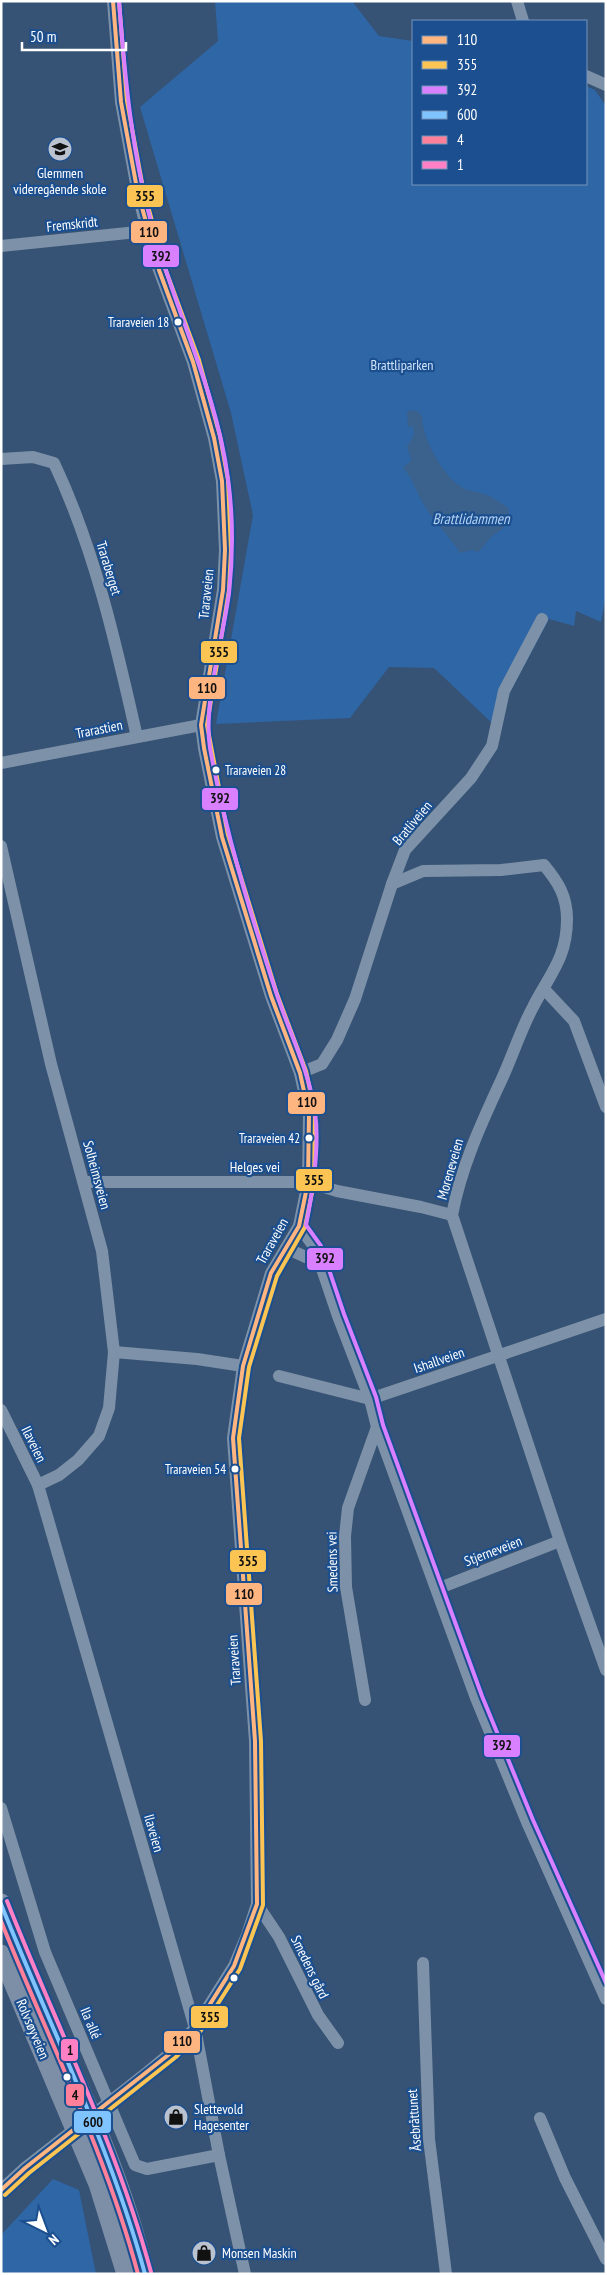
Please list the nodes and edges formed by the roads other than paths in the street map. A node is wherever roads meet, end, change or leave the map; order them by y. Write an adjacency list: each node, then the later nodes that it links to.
1 (112, 1): 6 (street, Traraveien)
2 (517, 1): 3 (street)
3 (523, 20)
4 (587, 76): 5 (street)
5 (606, 85)
6 (147, 231): 7 (street, Fremskridt); 10 (street, Traraveien)
7 (1, 246)
8 (1, 459): 11 (street, Traraberget)
9 (542, 619): 14 (street, Bratliveien)
10 (202, 724): 11 (street, Trarastien); 16 (street, Traraveien)
11 (137, 737): 12 (street, Trarastien)
12 (1, 763)
13 (1, 846): 18 (street, Solheimsveien)
14 (392, 884): 15 (street, Moreneveien); 16 (street, Bratliveien)
15 (544, 989): 17 (street); 20 (street, Moreneveien)
16 (300, 1073): 19 (street, Traraveien)
17 (606, 1107)
18 (84, 1182): 19 (street, Helges vei); 25 (street, Solheimsveien)
19 (308, 1182): 20 (street, Helges vei); 21 (street, Traraveien)
20 (452, 1215): 26 (street, Moreneveien)
21 (300, 1226): 22 (street, Traraveien); 23 (street)
22 (286, 1248): 23 (street); 27 (street, Traraveien)
23 (321, 1264): 29 (street)
24 (606, 1319): 26 (street, Ishallveien)
25 (114, 1352): 27 (street); 32 (street, Solheimsveien)
26 (499, 1355): 29 (street, Ishallveien); 33 (street, Moreneveien)
27 (243, 1366): 39 (street, Traraveien)
28 (279, 1376): 29 (street)
29 (370, 1399): 31 (street)
30 (1, 1410): 32 (street, Ilaveien)
31 (377, 1427): 34 (street); 36 (street, Smedens vei)
32 (38, 1485): 43 (street, Ilaveien)
33 (560, 1541): 34 (street, Stjerneveien); 35 (street, Moreneveien)
34 (437, 1589): 42 (street)
35 (606, 1670)
36 (366, 1700)
37 (1, 1808): 46 (street, Ila allé)
38 (1, 1903): 50 (main road, Rolvsøyveien)
39 (257, 1904): 43 (street, Traraveien); 44 (street, Smedens gård)
40 (1, 1954): 49 (main road, Rolvsøyveien)
41 (422, 1963): 52 (street, Åsebråttunet)
42 (606, 1999)
43 (195, 2028): 46 (street, Ilaveien); 47 (street, Traraveien, bridge)
44 (338, 2043)
45 (540, 2118): 48 (street)
46 (219, 2154): 51 (street, Ilaveien)
47 (1, 2190)
48 (606, 2259)
49 (126, 2274)
50 (145, 2274)
51 (244, 2274)
52 (446, 2274)

